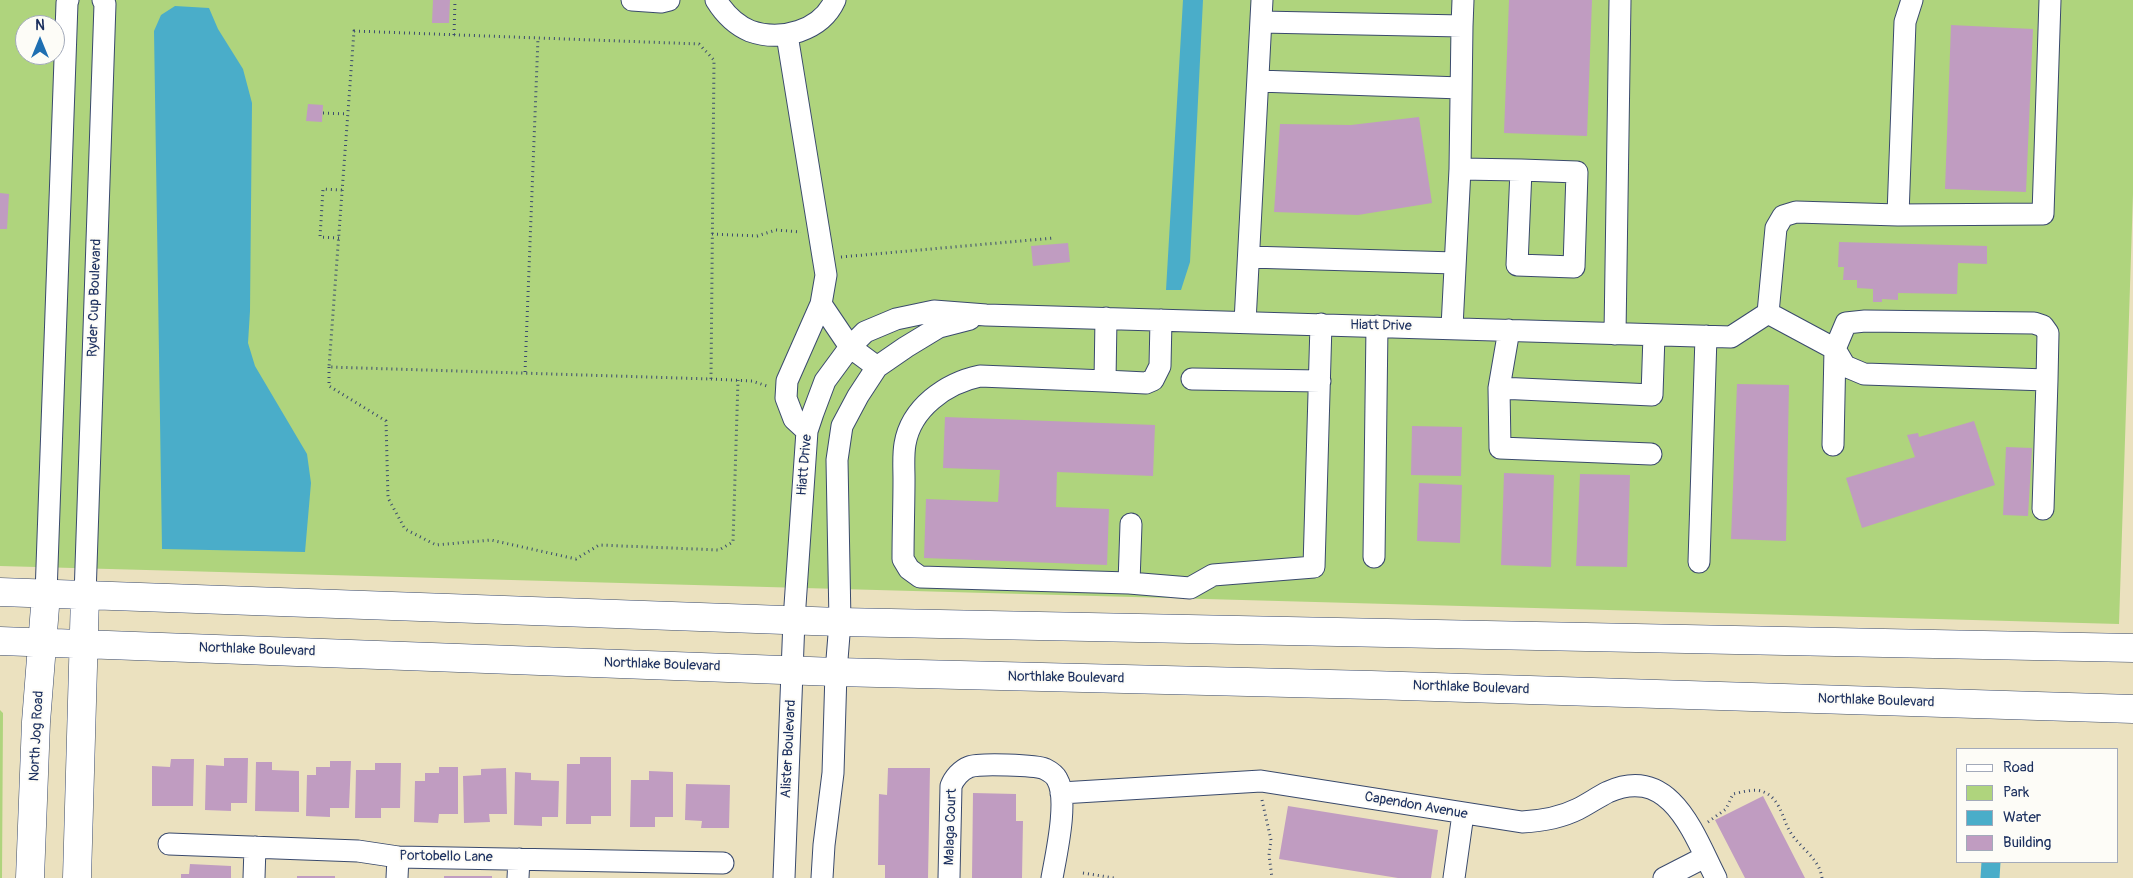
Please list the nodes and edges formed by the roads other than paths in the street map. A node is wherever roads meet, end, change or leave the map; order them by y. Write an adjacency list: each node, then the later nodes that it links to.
1 (68, 0): 52 (street)
2 (103, 0): 53 (street, Ryder Cup Boulevard)
3 (632, 0): 4 (street)
4 (669, 0)
5 (716, 0): 14 (street)
6 (835, 0): 14 (street)
7 (1262, 0): 12 (street)
8 (1463, 0): 13 (street)
9 (1620, 0): 32 (street)
10 (1912, 0): 19 (street)
11 (2050, 0): 19 (street)
12 (1261, 22): 13 (street); 15 (street)
13 (1462, 26): 16 (street)
14 (787, 35): 22 (street)
15 (1258, 81): 16 (street); 20 (street)
16 (1461, 88): 17 (street)
17 (1460, 169): 18 (street); 21 (street)
18 (1521, 170): 18 (street)
19 (1898, 215): 23 (street)
20 (1249, 256): 21 (street); 27 (street)
21 (1456, 264): 30 (street)
22 (821, 304): 35 (street); 43 (street)
23 (1768, 313): 34 (street, Hiatt Drive); 36 (street)
24 (986, 315): 25 (street, Hiatt Drive); 35 (street, Hiatt Drive); 37 (street, Hiatt Drive)
25 (1106, 318): 26 (street, Hiatt Drive); 40 (street)
26 (1161, 320): 27 (street, Hiatt Drive); 40 (street)
27 (1245, 322): 28 (street, Hiatt Drive)
28 (1321, 324): 29 (street, Hiatt Drive); 41 (street)
29 (1377, 326): 30 (street, Hiatt Drive); 48 (street)
30 (1452, 327): 31 (street, Hiatt Drive)
31 (1509, 330): 32 (street, Hiatt Drive); 42 (street)
32 (1615, 334): 33 (street, Hiatt Drive)
33 (1654, 335): 34 (street, Hiatt Drive); 42 (street)
34 (1706, 336): 49 (street)
35 (850, 347): 37 (street); 43 (street, Hiatt Drive)
36 (1835, 349): 39 (street); 39 (street); 44 (street)
37 (877, 367): 55 (street, Hiatt Drive)
38 (1192, 379): 41 (street)
39 (2047, 380): 46 (street)
40 (1105, 381): 50 (street)
41 (1320, 381): 50 (street)
42 (1499, 388): 45 (street)
43 (807, 431): 54 (street, Hiatt Drive)
44 (1833, 445)
45 (1651, 454)
46 (2043, 509)
47 (1131, 524): 50 (street)
48 (1374, 557)
49 (1699, 562)
50 (1129, 583)
51 (0, 592): 52 (main road)
52 (46, 594): 53 (main road); 57 (main road, North Jog Road)
53 (85, 596): 54 (main road); 58 (main road)
54 (794, 620): 55 (main road); 60 (street, Alister Boulevard)
55 (840, 622): 59 (main road); 61 (street)
56 (0, 641): 57 (main road, Northlake Boulevard)
57 (43, 642): 58 (main road, Northlake Boulevard); 72 (main road, North Jog Road)
58 (83, 644): 60 (main road, Northlake Boulevard); 73 (main road)
59 (2131, 648)
60 (792, 670): 61 (main road, Northlake Boulevard); 76 (street, Alister Boulevard)
61 (836, 672): 62 (main road, Northlake Boulevard); 77 (street)
62 (2130, 709)
63 (1061, 793): 64 (street, Capendon Avenue); 78 (street, Malaga Court); 79 (street)
64 (1463, 814): 68 (street, Capendon Avenue); 80 (street)
65 (169, 844): 66 (street, Portobello Lane)
66 (255, 847): 67 (street, Portobello Lane); 74 (street)
67 (398, 857): 70 (street, Portobello Lane); 75 (street)
68 (1705, 858): 81 (street); 82 (street, Capendon Avenue)
69 (723, 863): 71 (street, Portobello Lane)
70 (519, 868): 71 (street, Portobello Lane)
71 (656, 870)
72 (30, 878)
73 (77, 878)
74 (254, 878)
75 (397, 878)
76 (784, 878)
77 (822, 878)
78 (949, 878)
79 (1052, 878)
80 (1454, 878)
81 (1664, 878)
82 (1716, 878)

